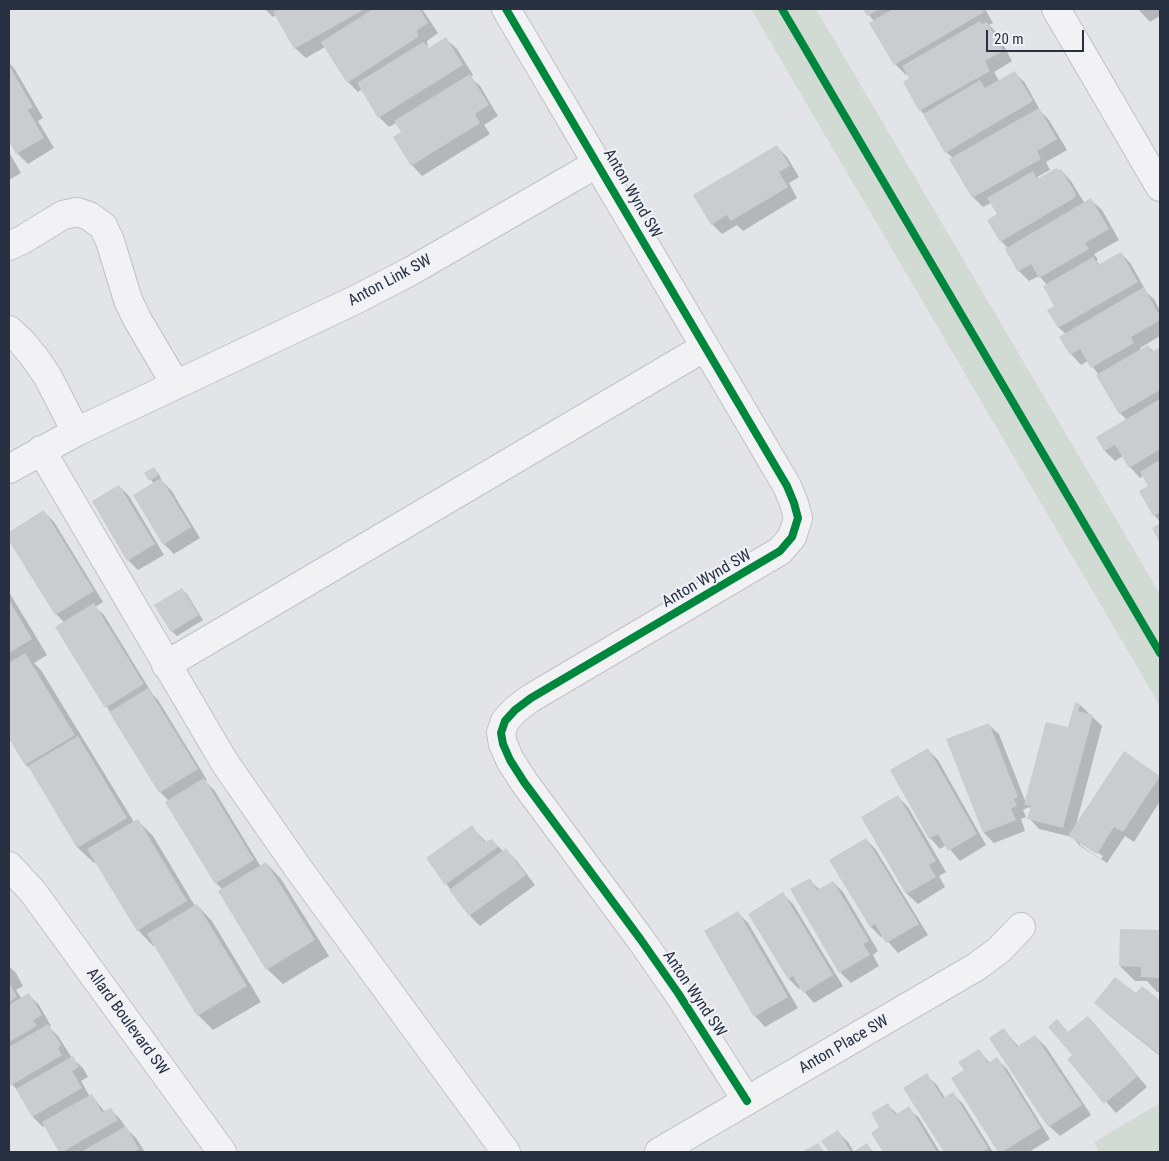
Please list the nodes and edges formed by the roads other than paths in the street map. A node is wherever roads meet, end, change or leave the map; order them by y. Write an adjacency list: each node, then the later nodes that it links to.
1 (506, 9): 3 (street, Anton Wynd SW)
2 (1056, 9): 4 (street)
3 (598, 163): 7 (street, Anton Wynd SW); 8 (street, Anton Link SW)
4 (1160, 187)
5 (9, 246): 8 (street)
6 (9, 330): 9 (street)
7 (705, 347): 12 (street); 17 (street, Anton Wynd SW)
8 (176, 385): 9 (street, Anton Link SW)
9 (76, 432): 10 (street, Anton Link SW)
10 (41, 450): 11 (street, Anton Link SW); 12 (street)
11 (9, 469)
12 (166, 666): 19 (street)
13 (9, 849): 15 (street, Allard Boulevard SW)
14 (9, 866): 15 (street, Allard Boulevard SW)
15 (33, 892): 18 (street, Allard Boulevard SW)
16 (1021, 927): 17 (street, Anton Place SW)
17 (747, 1101): 20 (street, Anton Place SW)
18 (222, 1152)
19 (506, 1152)
20 (659, 1152)

